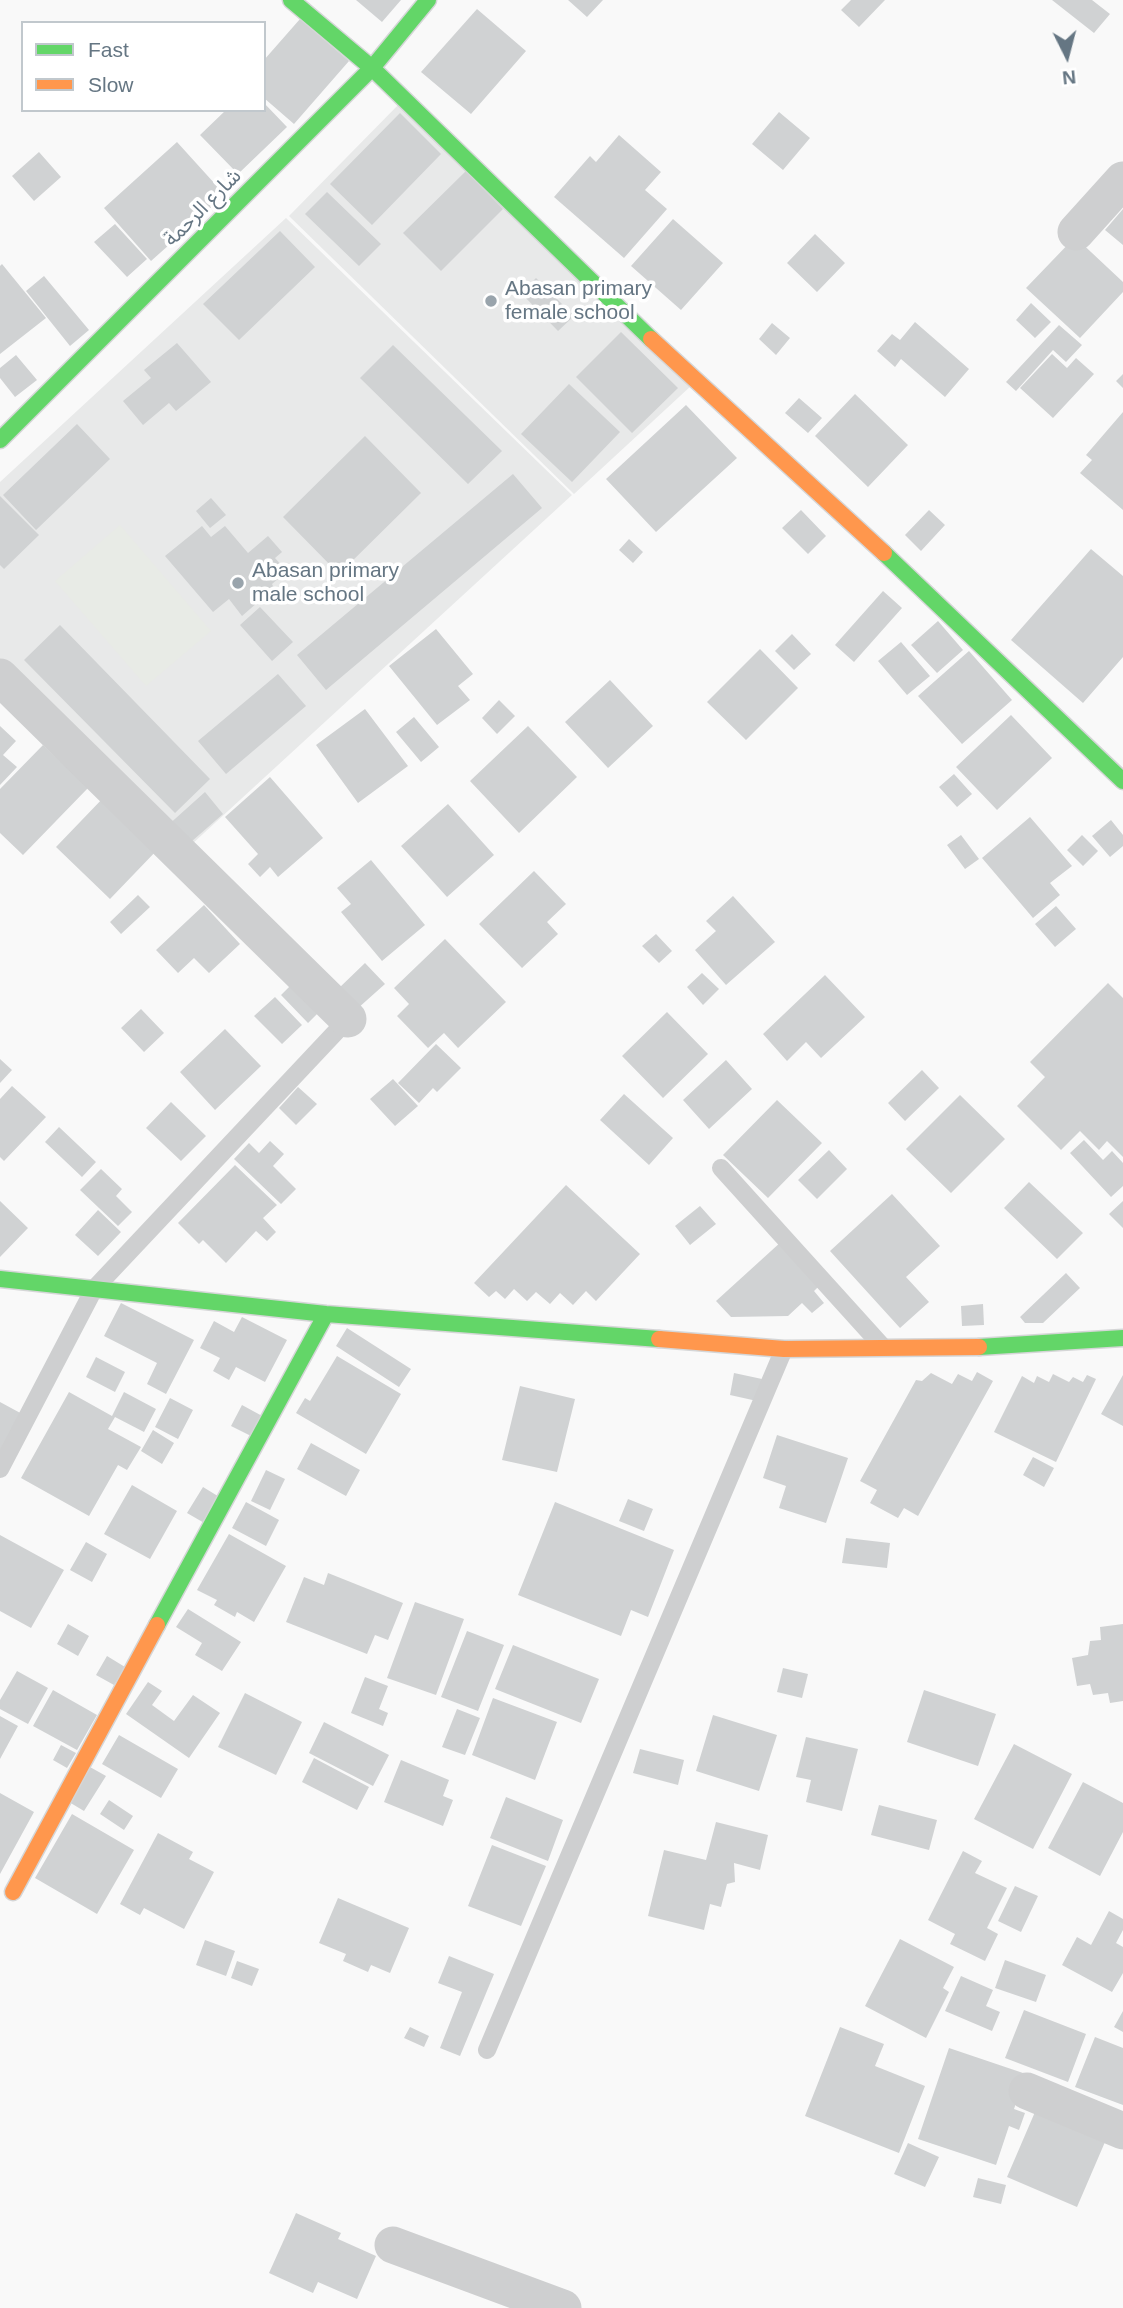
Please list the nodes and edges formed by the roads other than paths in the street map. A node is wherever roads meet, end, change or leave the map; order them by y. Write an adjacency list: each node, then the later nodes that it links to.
1 (291, 0): 3 (street)
2 (428, 0): 3 (street, شارع الرحمة)
3 (372, 68): 6 (street, شارع الرحمة); 8 (street)
4 (1123, 180): 5 (street)
5 (1076, 232)
6 (0, 440)
7 (0, 677): 9 (street)
8 (1123, 781)
9 (348, 1019): 12 (lane)
10 (722, 1168): 15 (lane)
11 (0, 1279): 12 (street)
12 (94, 1289): 13 (street); 17 (lane)
13 (326, 1314): 16 (street); 18 (street)
14 (1123, 1338): 15 (street)
15 (884, 1348): 16 (street)
16 (784, 1349): 19 (lane)
17 (0, 1469)
18 (13, 1892)
19 (487, 2050)
20 (1027, 2091): 21 (street)
21 (1123, 2130)
22 (393, 2245): 23 (street)
23 (564, 2308)

